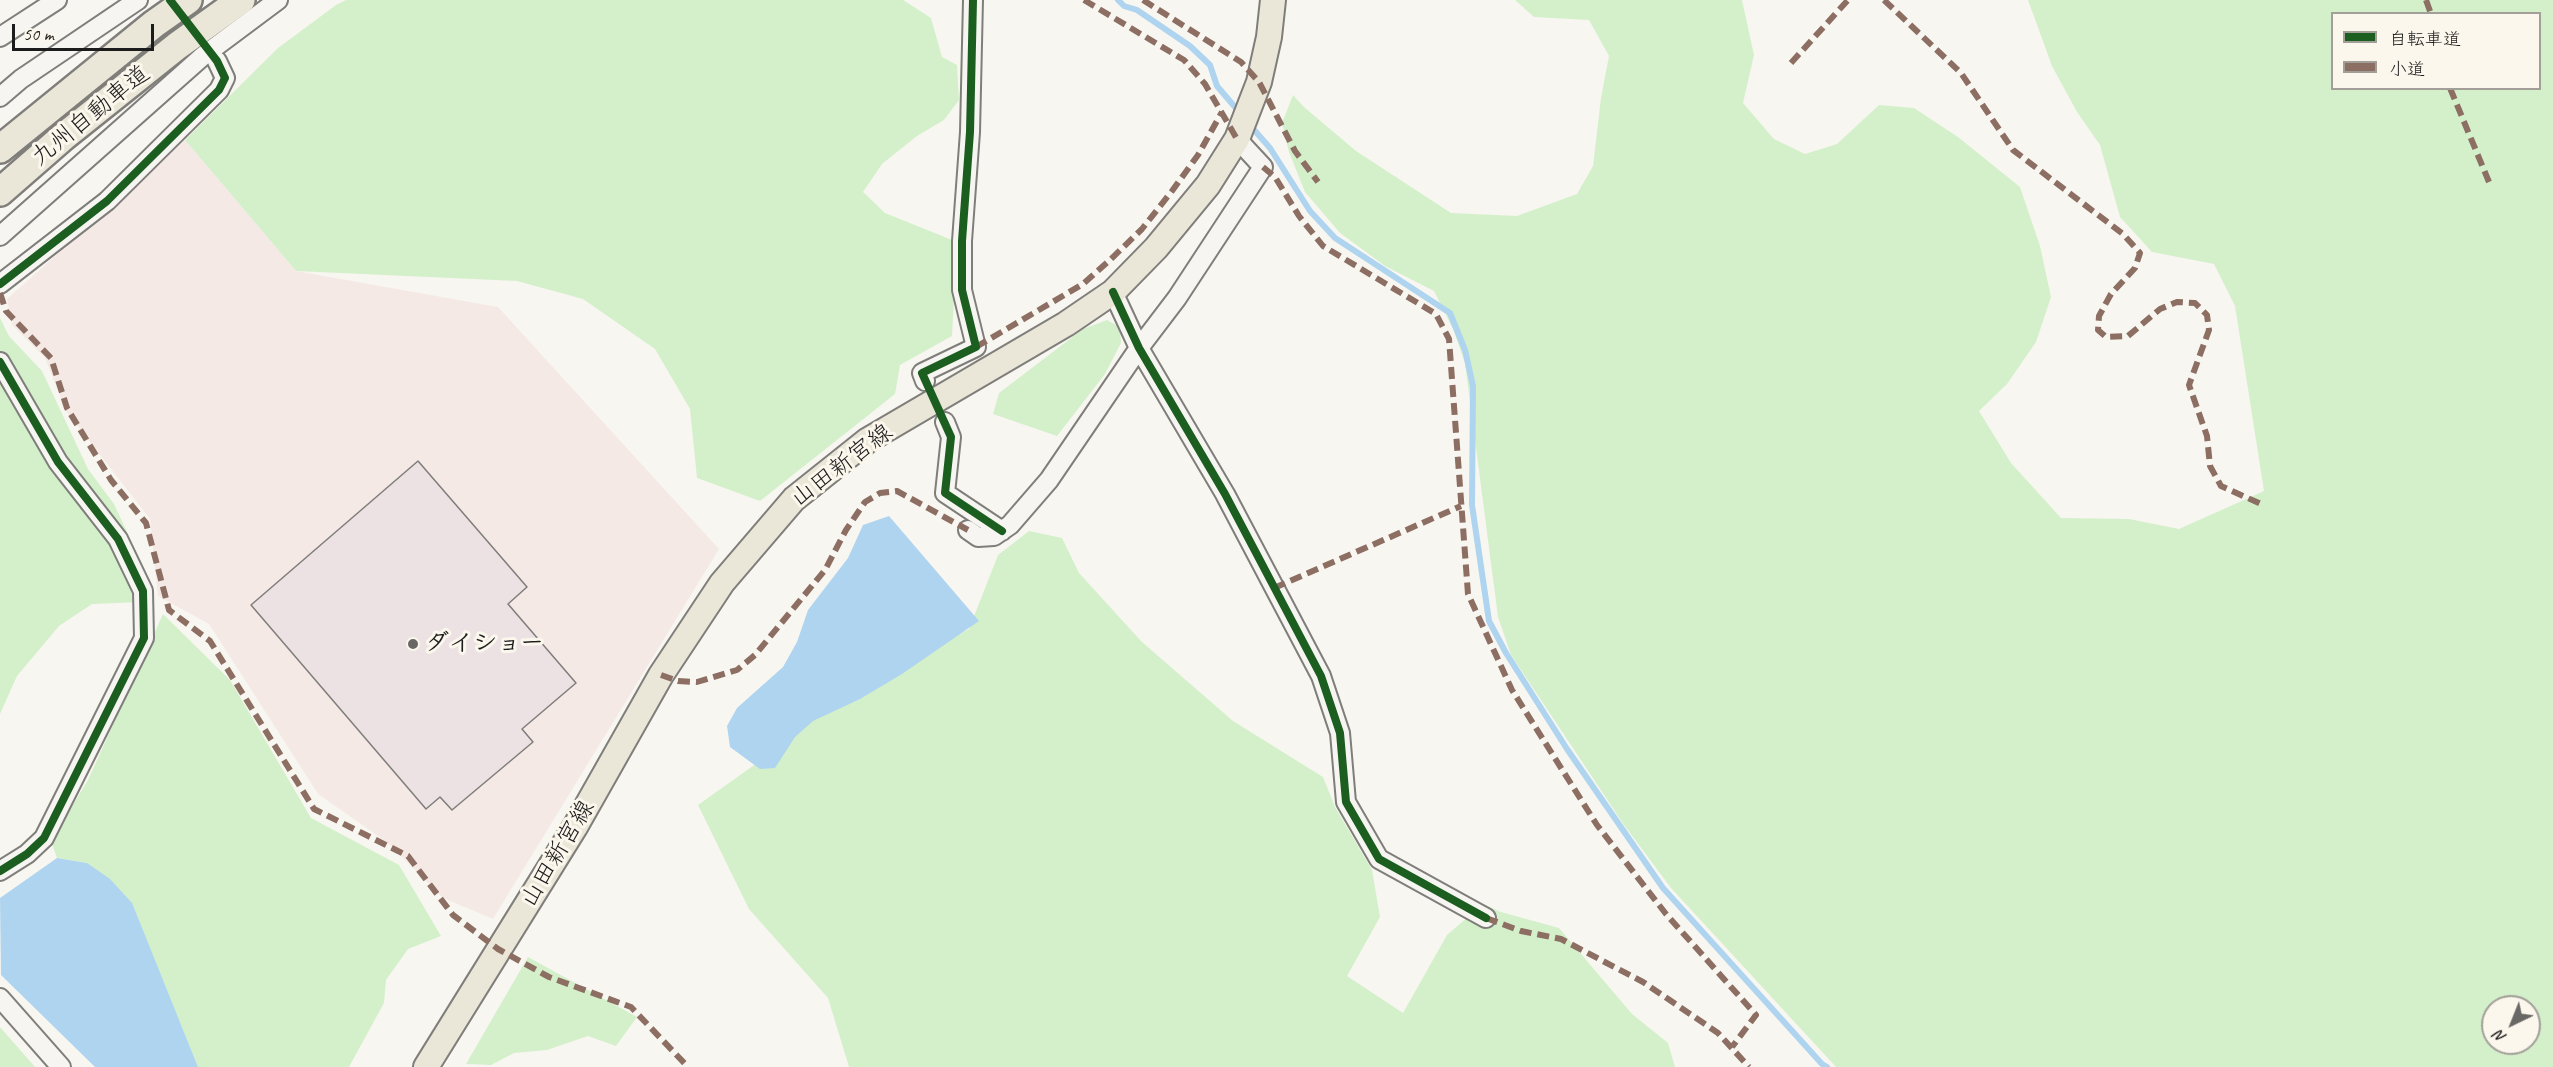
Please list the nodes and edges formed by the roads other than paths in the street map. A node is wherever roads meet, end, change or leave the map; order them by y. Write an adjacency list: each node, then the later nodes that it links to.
1 (57, 0): 8 (street)
2 (138, 0): 10 (street)
3 (188, 0): 12 (highway, 九州自動車道)
4 (241, 0): 13 (highway, 九州自動車道)
5 (278, 0): 14 (street)
6 (972, 0): 19 (street)
7 (1273, 0): 11 (main road, 山田新宮線)
8 (0, 38)
9 (217, 61): 15 (street)
10 (0, 97)
11 (1237, 139): 16 (main road, 山田新宮線); 17 (street)
12 (0, 149)
13 (0, 192)
14 (0, 236)
15 (0, 284)
16 (1113, 292): 17 (street); 27 (main road, 山田新宮線)
17 (1139, 348): 22 (street); 24 (street)
18 (0, 362): 23 (street)
19 (925, 381)
20 (945, 422): 22 (street)
21 (968, 530): 22 (street)
22 (1002, 531)
23 (0, 871)
24 (1486, 918)
25 (0, 998): 26 (street)
26 (61, 1067)
27 (426, 1067)

